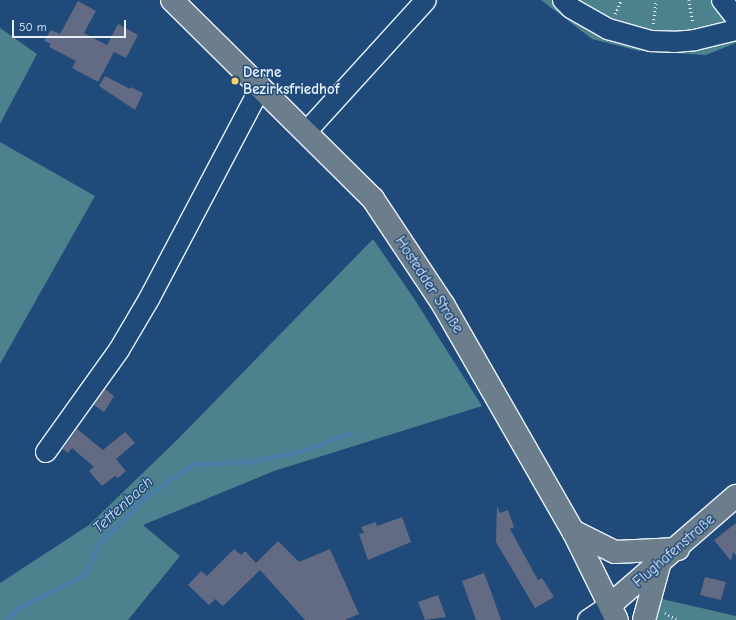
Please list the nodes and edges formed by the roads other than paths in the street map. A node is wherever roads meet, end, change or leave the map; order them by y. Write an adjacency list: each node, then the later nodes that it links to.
1 (172, 0): 7 (main road, Hostedder Straße)
2 (426, 0): 8 (street)
3 (563, 0): 6 (street)
4 (722, 0): 5 (street)
5 (736, 18)
6 (736, 30)
7 (261, 87): 8 (main road, Hostedder Straße); 9 (street)
8 (306, 132): 11 (main road, Hostedder Straße)
9 (46, 452)
10 (736, 496): 12 (main road, Flughafenstraße)
11 (573, 531): 12 (main road); 14 (main road, Hostedder Straße)
12 (678, 549): 13 (main road, Flughafenstraße)
13 (659, 565): 14 (main road, Flughafenstraße); 16 (main road)
14 (613, 613): 15 (street)
15 (588, 620)
16 (644, 620)

